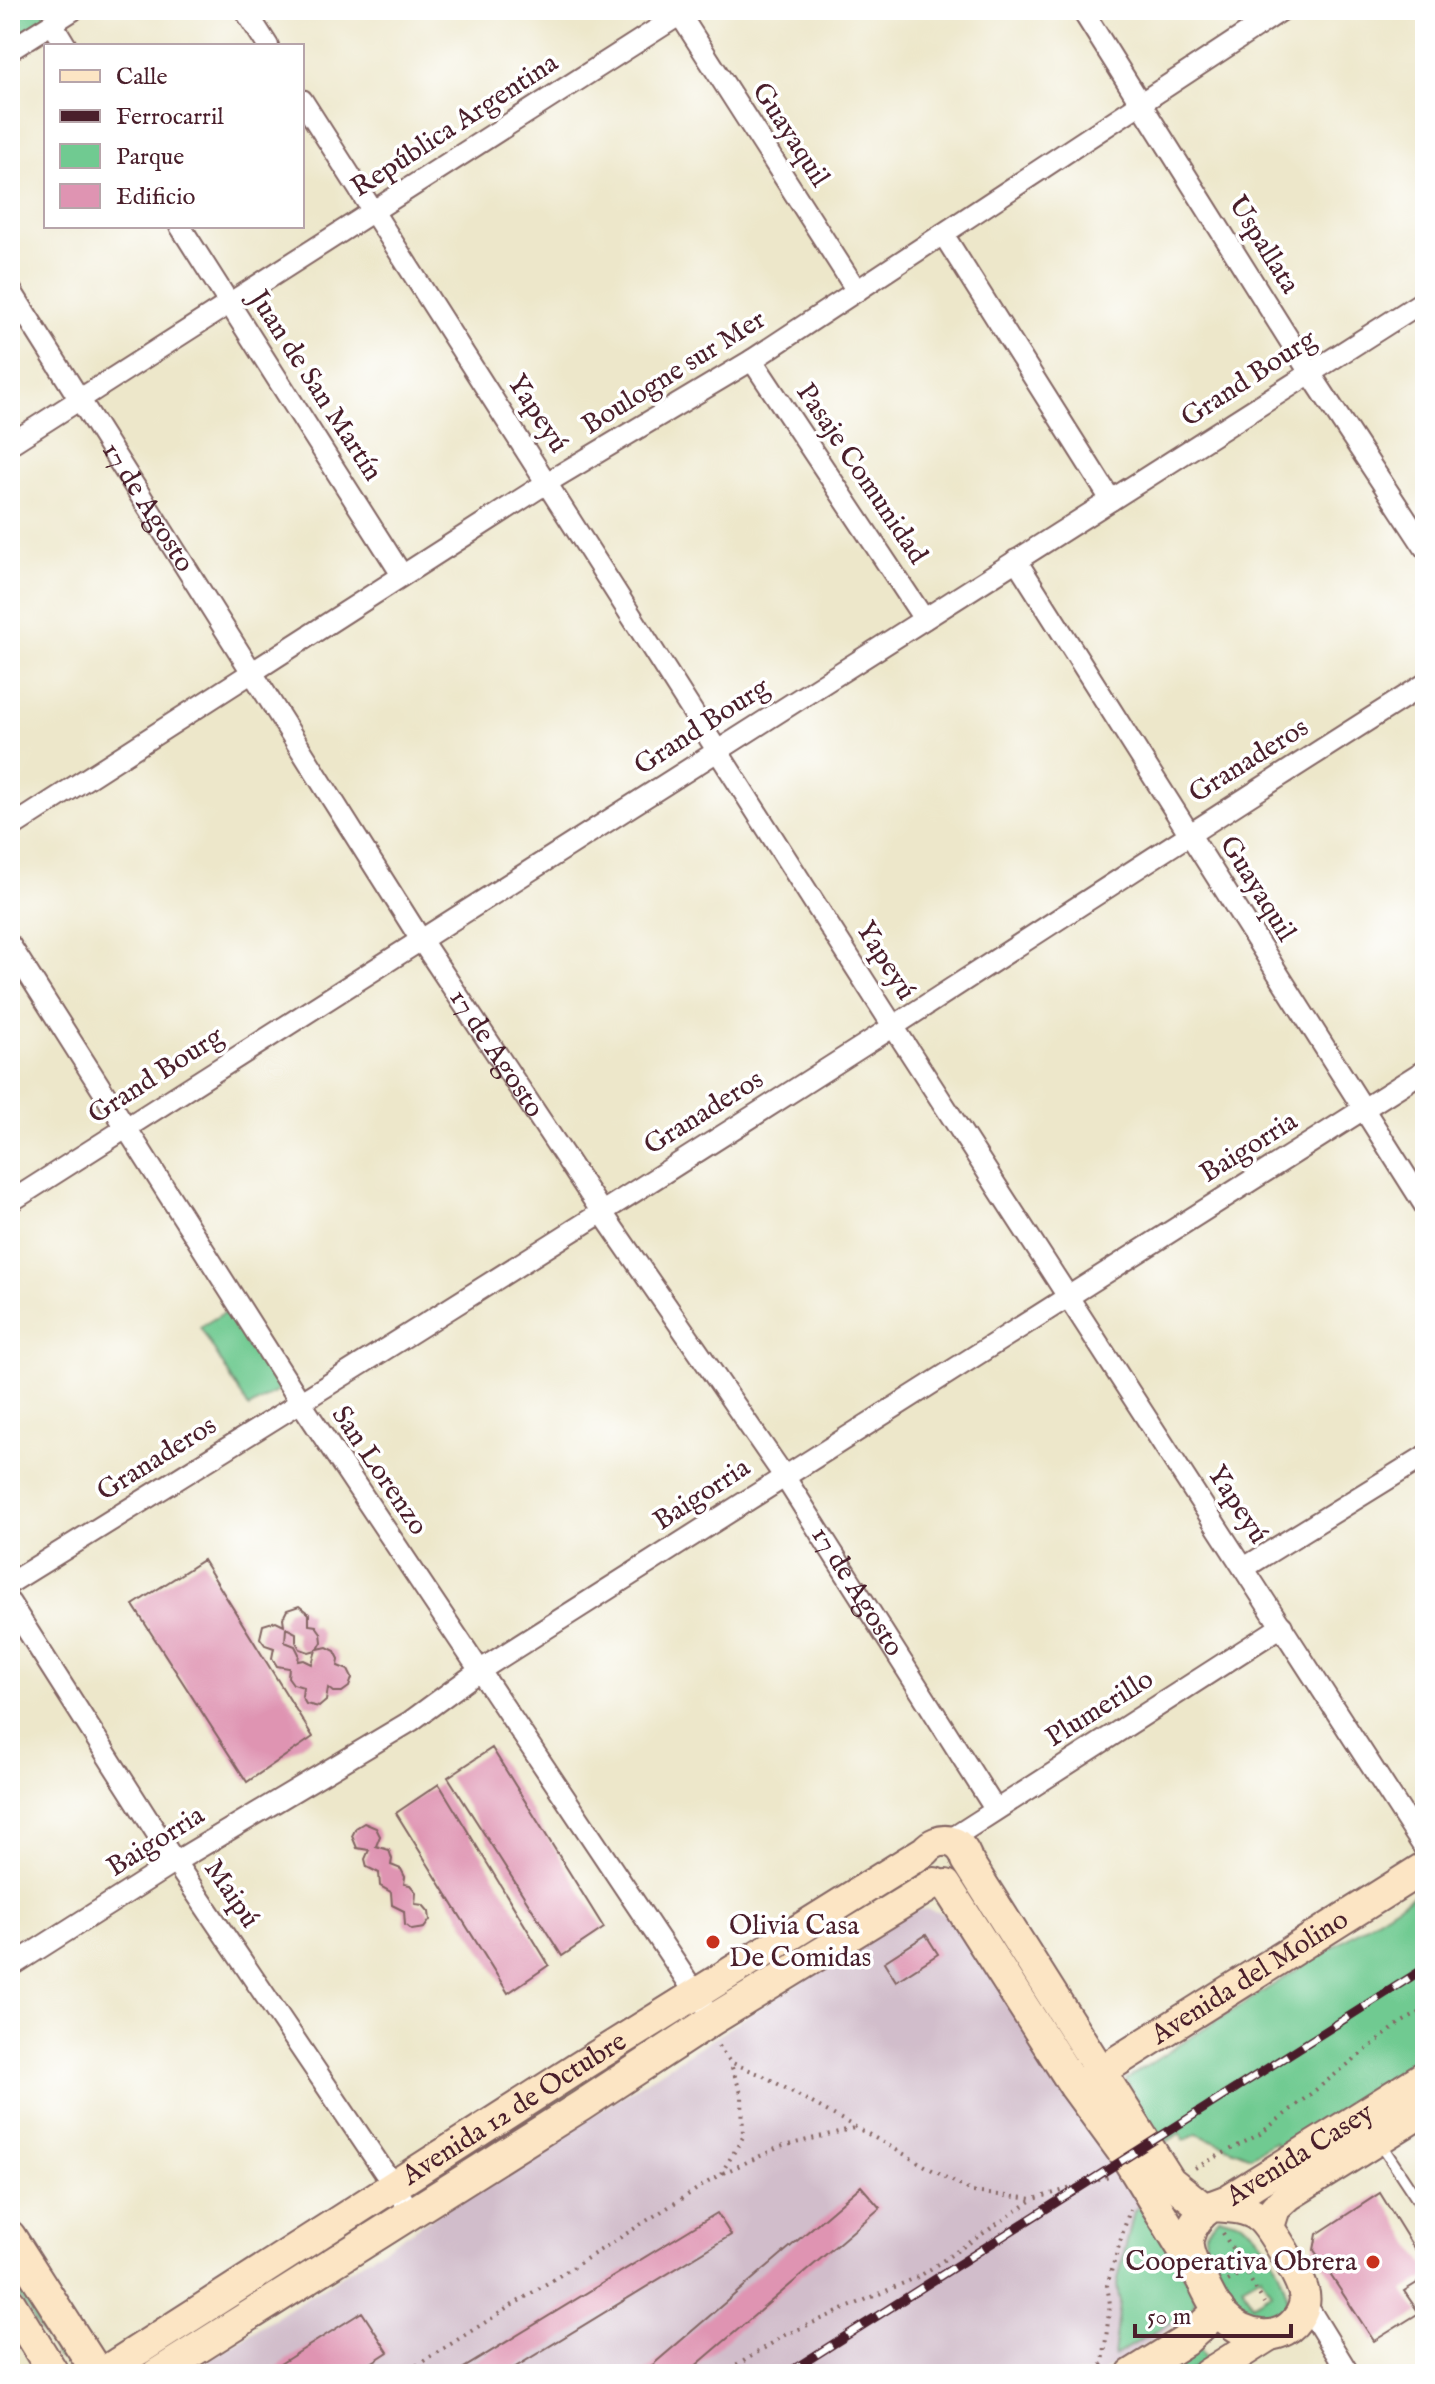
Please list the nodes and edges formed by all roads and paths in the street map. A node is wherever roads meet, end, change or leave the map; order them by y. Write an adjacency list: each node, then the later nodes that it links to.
1 (73, 10): 6 (street)
2 (245, 10): 8 (street)
3 (1082, 10): 11 (street, Uspallata)
4 (1282, 10): 11 (street, Boulogne sur Mer)
5 (681, 12): 12 (street, República Argentina); 16 (street, Guayaquil)
6 (52, 23): 7 (street); 9 (street)
7 (65, 44)
8 (267, 44)
9 (10, 50)
10 (304, 103): 12 (street, Yapeyú)
11 (1142, 103): 14 (street, Boulogne sur Mer); 20 (street, Uspallata)
12 (373, 212): 18 (street, República Argentina); 23 (street, Yapeyú)
13 (181, 228): 18 (street, Juan de San Martín)
14 (943, 234): 16 (street, Boulogne sur Mer); 24 (street)
15 (10, 289): 21 (street, 17 de Agosto)
16 (857, 291): 19 (street, Boulogne sur Mer)
17 (1425, 300): 20 (street, Grand Bourg)
18 (229, 303): 21 (street, República Argentina); 27 (street, Juan de San Martín)
19 (752, 360): 23 (street, Boulogne sur Mer); 28 (street, Pasaje Comunidad)
20 (1310, 373): 24 (street, Grand Bourg); 25 (street, Uspallata)
21 (79, 400): 22 (street, República Argentina); 29 (street, 17 de Agosto)
22 (10, 444)
23 (548, 482): 27 (street, Boulogne sur Mer); 31 (street, Yapeyú)
24 (1111, 500): 26 (street, Grand Bourg)
25 (1425, 548)
26 (1016, 560): 28 (street, Grand Bourg); 33 (street, Guayaquil)
27 (402, 575): 29 (street, Boulogne sur Mer)
28 (924, 619): 31 (street, Grand Bourg)
29 (251, 671): 32 (street, Boulogne sur Mer); 34 (street, 17 de Agosto)
30 (1425, 684): 33 (street, Granaderos)
31 (719, 750): 34 (street, Grand Bourg); 36 (street, Yapeyú)
32 (10, 828)
33 (1188, 833): 36 (street, Granaderos); 38 (street, Guayaquil)
34 (421, 940): 39 (street, Grand Bourg); 42 (street, 17 de Agosto)
35 (10, 945): 39 (street, San Lorenzo)
36 (893, 1026): 42 (street, Granaderos); 43 (street, Yapeyú)
37 (1425, 1070): 38 (street, Baigorria)
38 (1363, 1109): 41 (street, Guayaquil); 43 (street, Baigorria)
39 (126, 1128): 40 (street, Grand Bourg); 44 (street, San Lorenzo)
40 (10, 1202)
41 (1425, 1206)
42 (601, 1211): 44 (street, Granaderos); 46 (street, 17 de Agosto)
43 (1068, 1295): 46 (street, Baigorria); 47 (street, Yapeyú)
44 (301, 1403): 48 (street, Granaderos); 51 (street, San Lorenzo)
45 (1425, 1456): 47 (street)
46 (784, 1476): 51 (street, Baigorria); 52 (street, 17 de Agosto)
47 (1244, 1568): 50 (street, Yapeyú)
48 (10, 1583)
49 (10, 1603): 55 (street, Maipú)
50 (1282, 1626): 52 (street, Plumerillo); 53 (street, Yapeyú)
51 (479, 1671): 55 (street, Baigorria); 59 (street, San Lorenzo)
52 (995, 1809): 54 (street, Plumerillo)
53 (1425, 1849)
54 (947, 1850): 57 (main road, Avenida 12 de Octubre); 59 (main road, Avenida 12 de Octubre); 62 (main road)
55 (175, 1862): 58 (street, Baigorria); 68 (street, Maipú)
56 (1425, 1867): 62 (main road, Avenida del Molino)
57 (940, 1884): 59 (main road, Avenida 12 de Octubre); 62 (main road)
58 (10, 1967)
59 (704, 2013): 60 (path); 68 (main road, Avenida 12 de Octubre); 72 (main road, Avenida 12 de Octubre)
60 (730, 2062): 64 (path); 67 (path)
61 (1425, 2076): 70 (main road, Avenida Casey)
62 (1088, 2079): 66 (main road); 70 (main road)
63 (1425, 2110): 65 (main road, Avenida Casey)
64 (854, 2128): 67 (path); 69 (path)
65 (1378, 2140): 71 (lane); 74 (main road, Avenida Casey)
66 (1134, 2169): 69 (path); 76 (main road)
67 (721, 2174): 84 (path)
68 (395, 2186): 72 (street, Maipú); 81 (main road, Avenida 12 de Octubre)
69 (1034, 2199): 85 (path)
70 (1209, 2208): 74 (main road); 75 (path); 76 (main road)
71 (1425, 2211)
72 (412, 2213): 83 (main road, Avenida 12 de Octubre)
73 (10, 2236): 81 (main road)
74 (1275, 2238): 75 (path); 79 (main road)
75 (1245, 2271): 76 (path); 78 (path)
76 (1208, 2291): 80 (main road); 86 (main road)
77 (10, 2303): 82 (main road)
78 (1264, 2303)
79 (1306, 2304): 80 (main road); 88 (street)
80 (1268, 2336): 87 (main road)
81 (94, 2371)
82 (54, 2374)
83 (157, 2374)
84 (403, 2374)
85 (723, 2374)
86 (1132, 2374)
87 (1208, 2374)
88 (1349, 2374)

